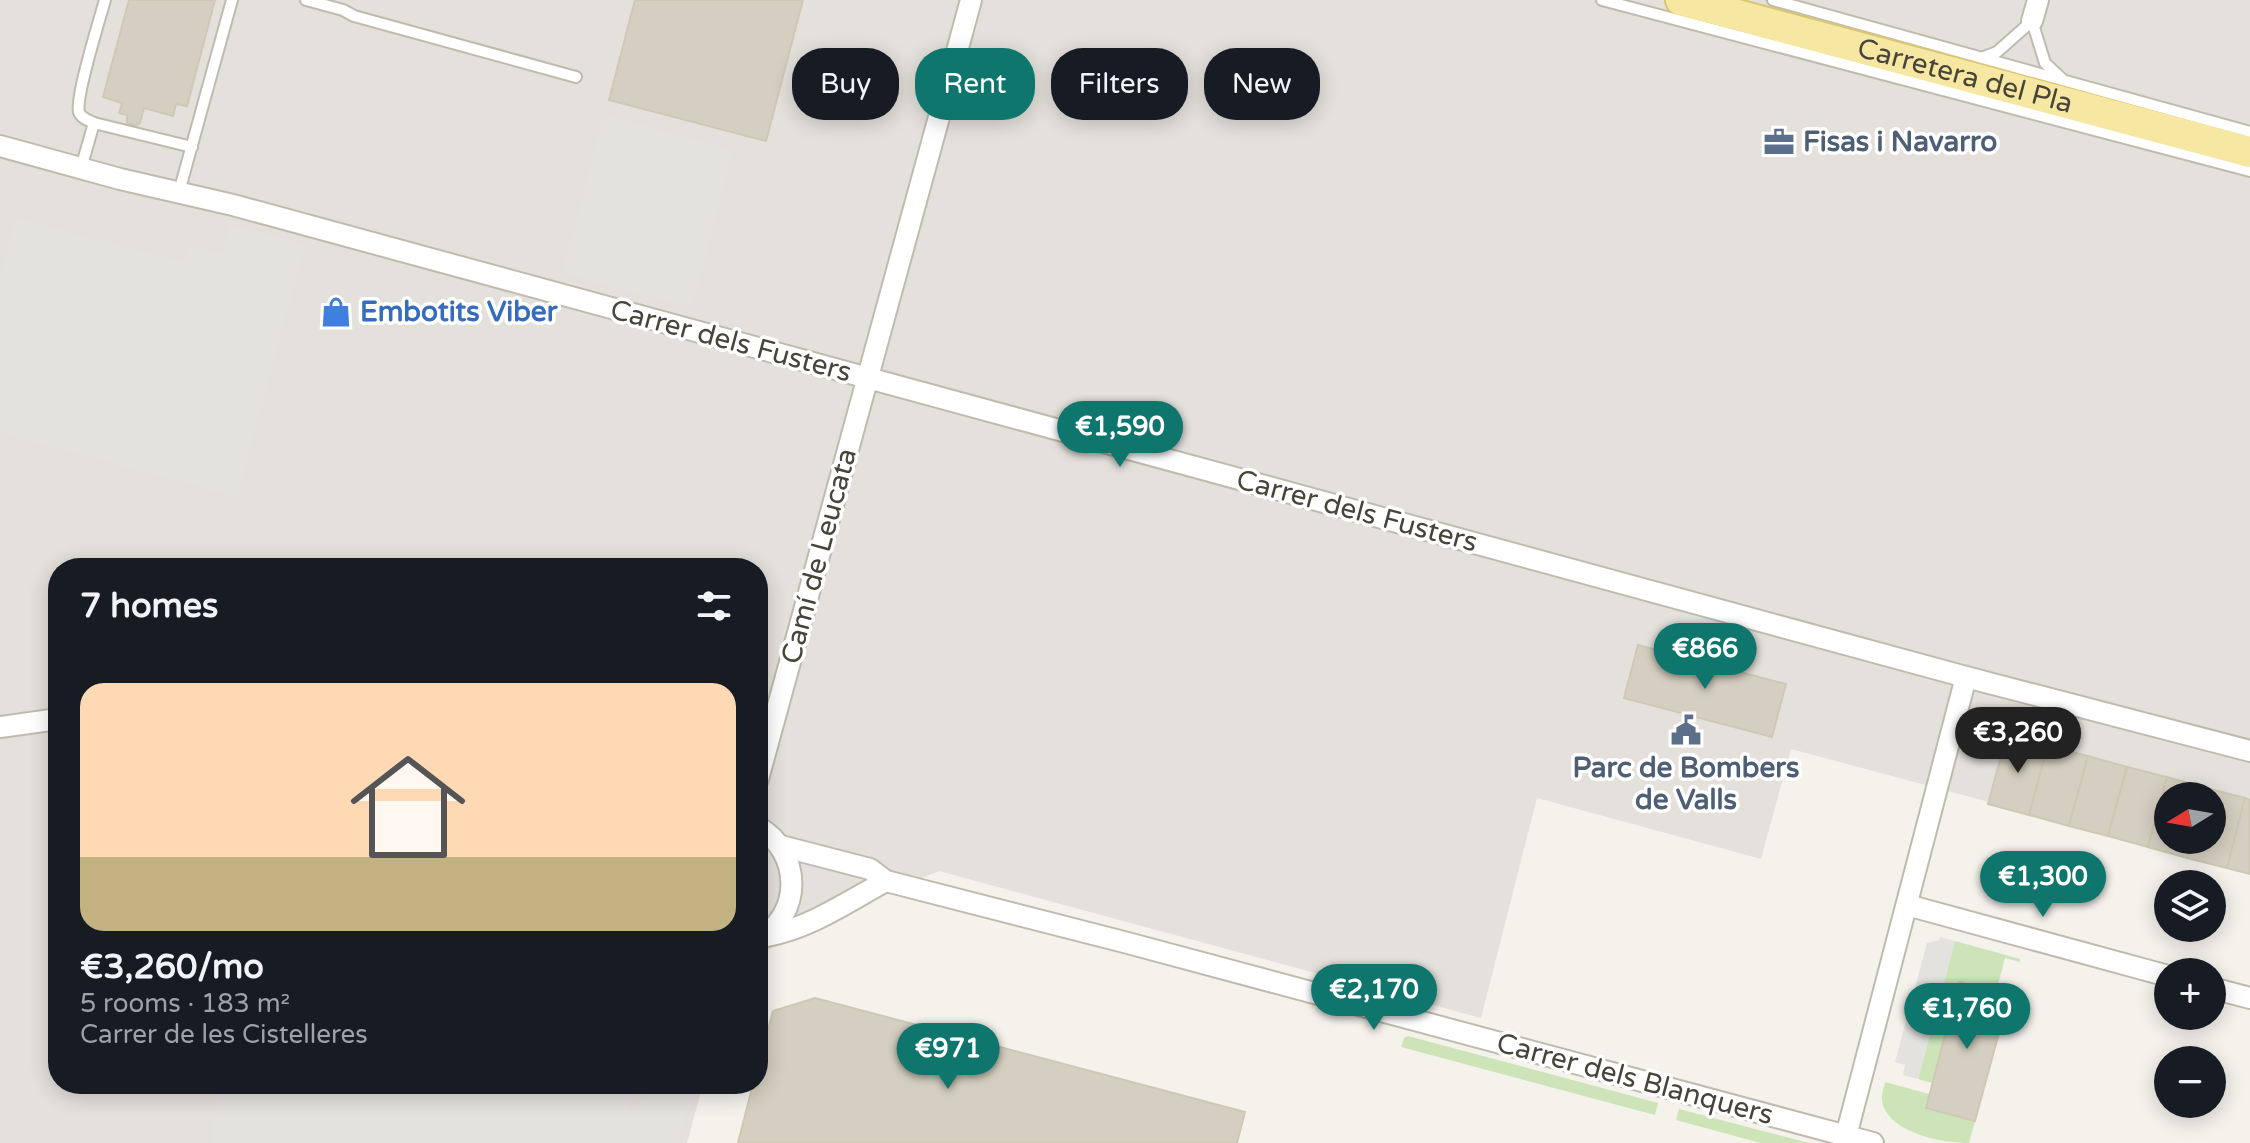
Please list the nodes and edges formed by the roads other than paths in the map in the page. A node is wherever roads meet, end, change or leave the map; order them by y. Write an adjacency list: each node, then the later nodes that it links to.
1 (105, 0): 13 (lane)
2 (232, 0): 16 (lane)
3 (306, 0): 11 (lane)
4 (971, 0): 21 (street, Camí de Leucata)
5 (1602, 0): 19 (lane)
6 (1681, 0): 17 (main road, Carretera del Pla)
7 (1773, 0): 10 (lane)
8 (2038, 0): 9 (street)
9 (2032, 21): 10 (lane); 12 (lane)
10 (1982, 58): 12 (lane)
11 (576, 77)
12 (2063, 81): 14 (lane)
13 (94, 123): 16 (lane); 18 (lane)
14 (2250, 132)
15 (0, 146): 18 (street, Carrer dels Fusters)
16 (192, 147): 20 (lane)
17 (2250, 152)
18 (81, 168): 20 (street, Carrer dels Fusters)
19 (2250, 171)
20 (179, 192): 21 (street, Carrer dels Fusters)
21 (868, 378): 22 (street, Carrer dels Fusters); 25 (street, Camí de Leucata)
22 (1966, 677): 26 (street, Carrer dels Fusters); 30 (street)
23 (48, 720): 24 (street)
24 (0, 727)
25 (768, 743)
26 (2250, 751)
27 (768, 834): 28 (street)
28 (781, 846): 29 (street, Carrer dels Blanquers); 31 (street)
29 (886, 881): 32 (street); 36 (street, Carrer dels Blanquers)
30 (1907, 905): 33 (street); 36 (street)
31 (768, 931)
32 (768, 936)
33 (2154, 972)
34 (2226, 992): 35 (street)
35 (2250, 998)
36 (1846, 1136): 37 (street, Carrer dels Blanquers)
37 (1873, 1143)

